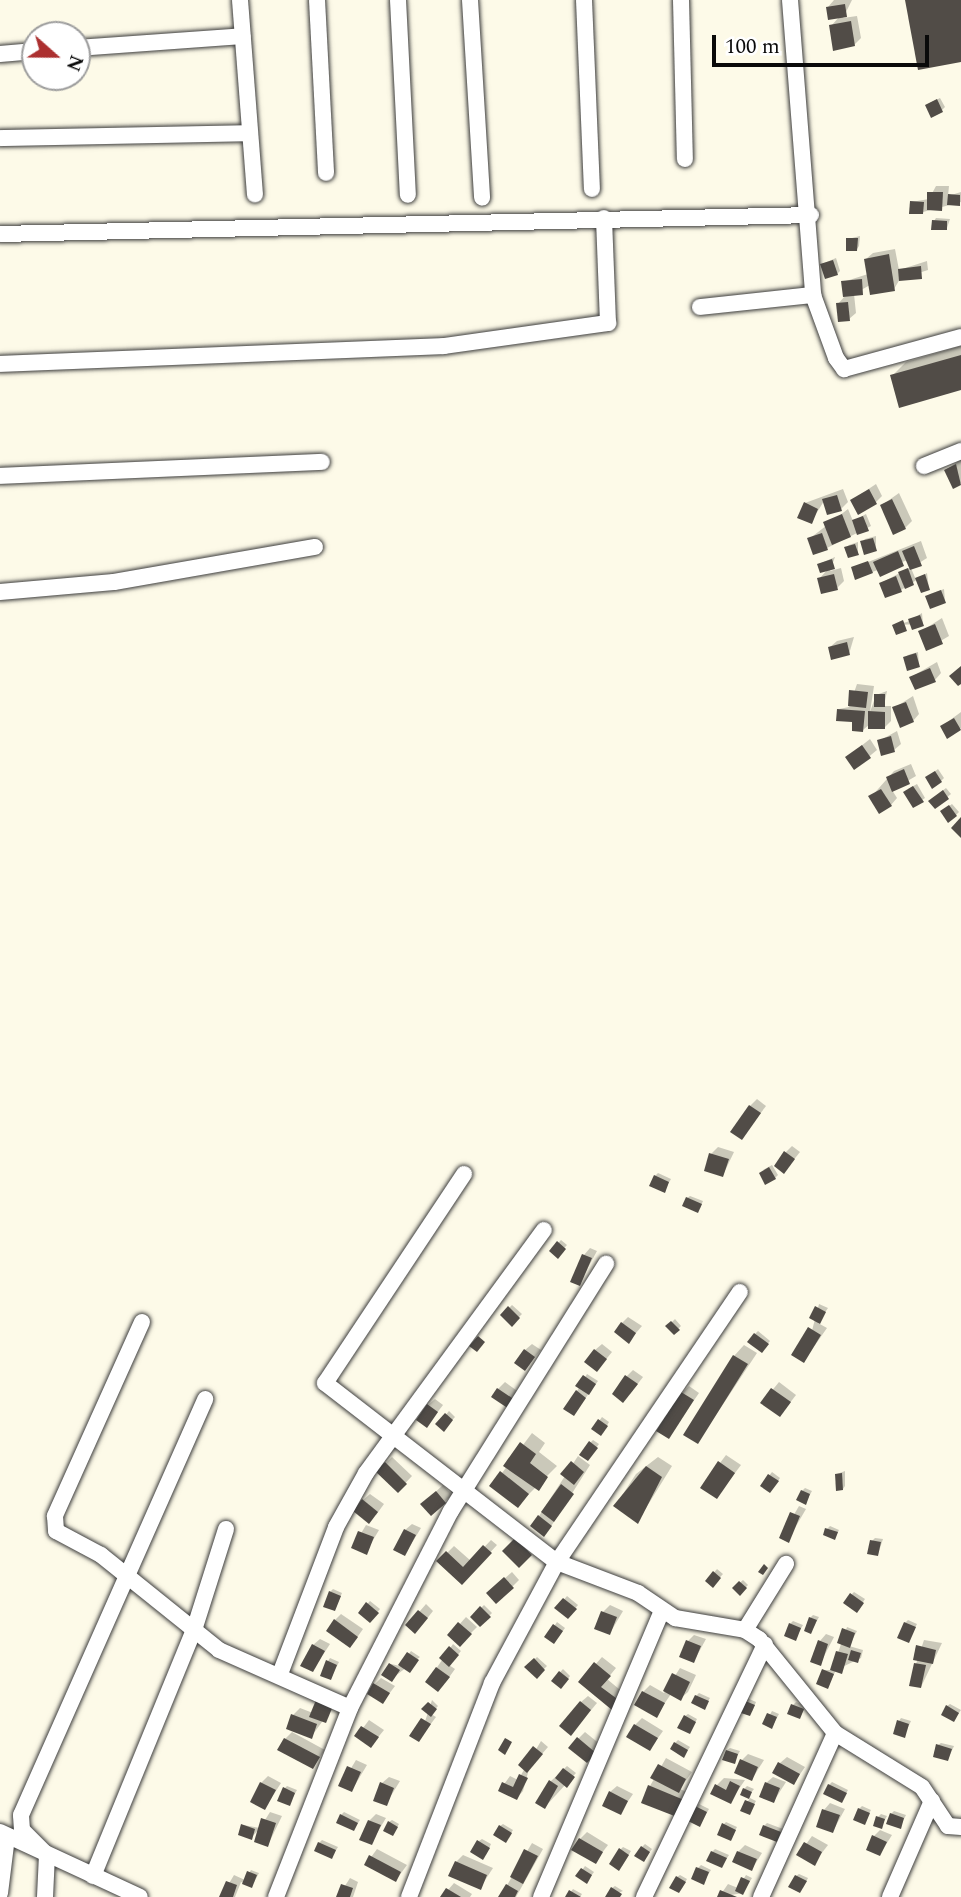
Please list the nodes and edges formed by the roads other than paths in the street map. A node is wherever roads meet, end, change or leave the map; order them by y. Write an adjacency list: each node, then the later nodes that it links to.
1 (240, 0): 8 (street)
2 (317, 0): 15 (street)
3 (398, 0): 18 (street)
4 (470, 0): 19 (street)
5 (584, 0): 16 (street)
6 (681, 0): 14 (street)
7 (790, 0): 20 (street)
8 (243, 36): 9 (street); 12 (street)
9 (91, 47)
10 (21, 52): 11 (street)
11 (0, 54)
12 (250, 133): 13 (street); 17 (street)
13 (0, 138)
14 (685, 159)
15 (326, 173)
16 (592, 189)
17 (255, 194)
18 (408, 195)
19 (482, 198)
20 (811, 215): 21 (street); 23 (street)
21 (604, 218): 22 (street); 26 (street)
22 (0, 234)
23 (813, 295): 24 (street); 25 (street)
24 (700, 307)
25 (961, 337)
26 (0, 364)
27 (961, 451): 29 (street)
28 (322, 462): 30 (street)
29 (924, 466)
30 (0, 476)
31 (316, 547): 32 (street)
32 (0, 592)
33 (464, 1174): 39 (street)
34 (544, 1230): 39 (street)
35 (606, 1264): 40 (street)
36 (740, 1292): 42 (street)
37 (142, 1322): 44 (street)
38 (205, 1399): 44 (street)
39 (395, 1433): 40 (street); 49 (street)
40 (464, 1486): 42 (street); 50 (street)
41 (226, 1529): 46 (street)
42 (557, 1562): 45 (street); 61 (street)
43 (786, 1564): 47 (street)
44 (124, 1572): 46 (street); 55 (street)
45 (662, 1612): 47 (street); 62 (street)
46 (194, 1630): 49 (street); 56 (street)
47 (744, 1630): 48 (street)
48 (765, 1644): 51 (street); 63 (street)
49 (280, 1674): 50 (street)
50 (351, 1708): 60 (street)
51 (835, 1734): 52 (street); 64 (street)
52 (932, 1801): 53 (street); 65 (street)
53 (961, 1826)
54 (4, 1834): 55 (street); 57 (street)
55 (47, 1855): 56 (street); 58 (street)
56 (93, 1876): 59 (street)
57 (0, 1893)
58 (46, 1897)
59 (140, 1897)
60 (276, 1897)
61 (410, 1897)
62 (541, 1897)
63 (644, 1897)
64 (761, 1897)
65 (890, 1897)

